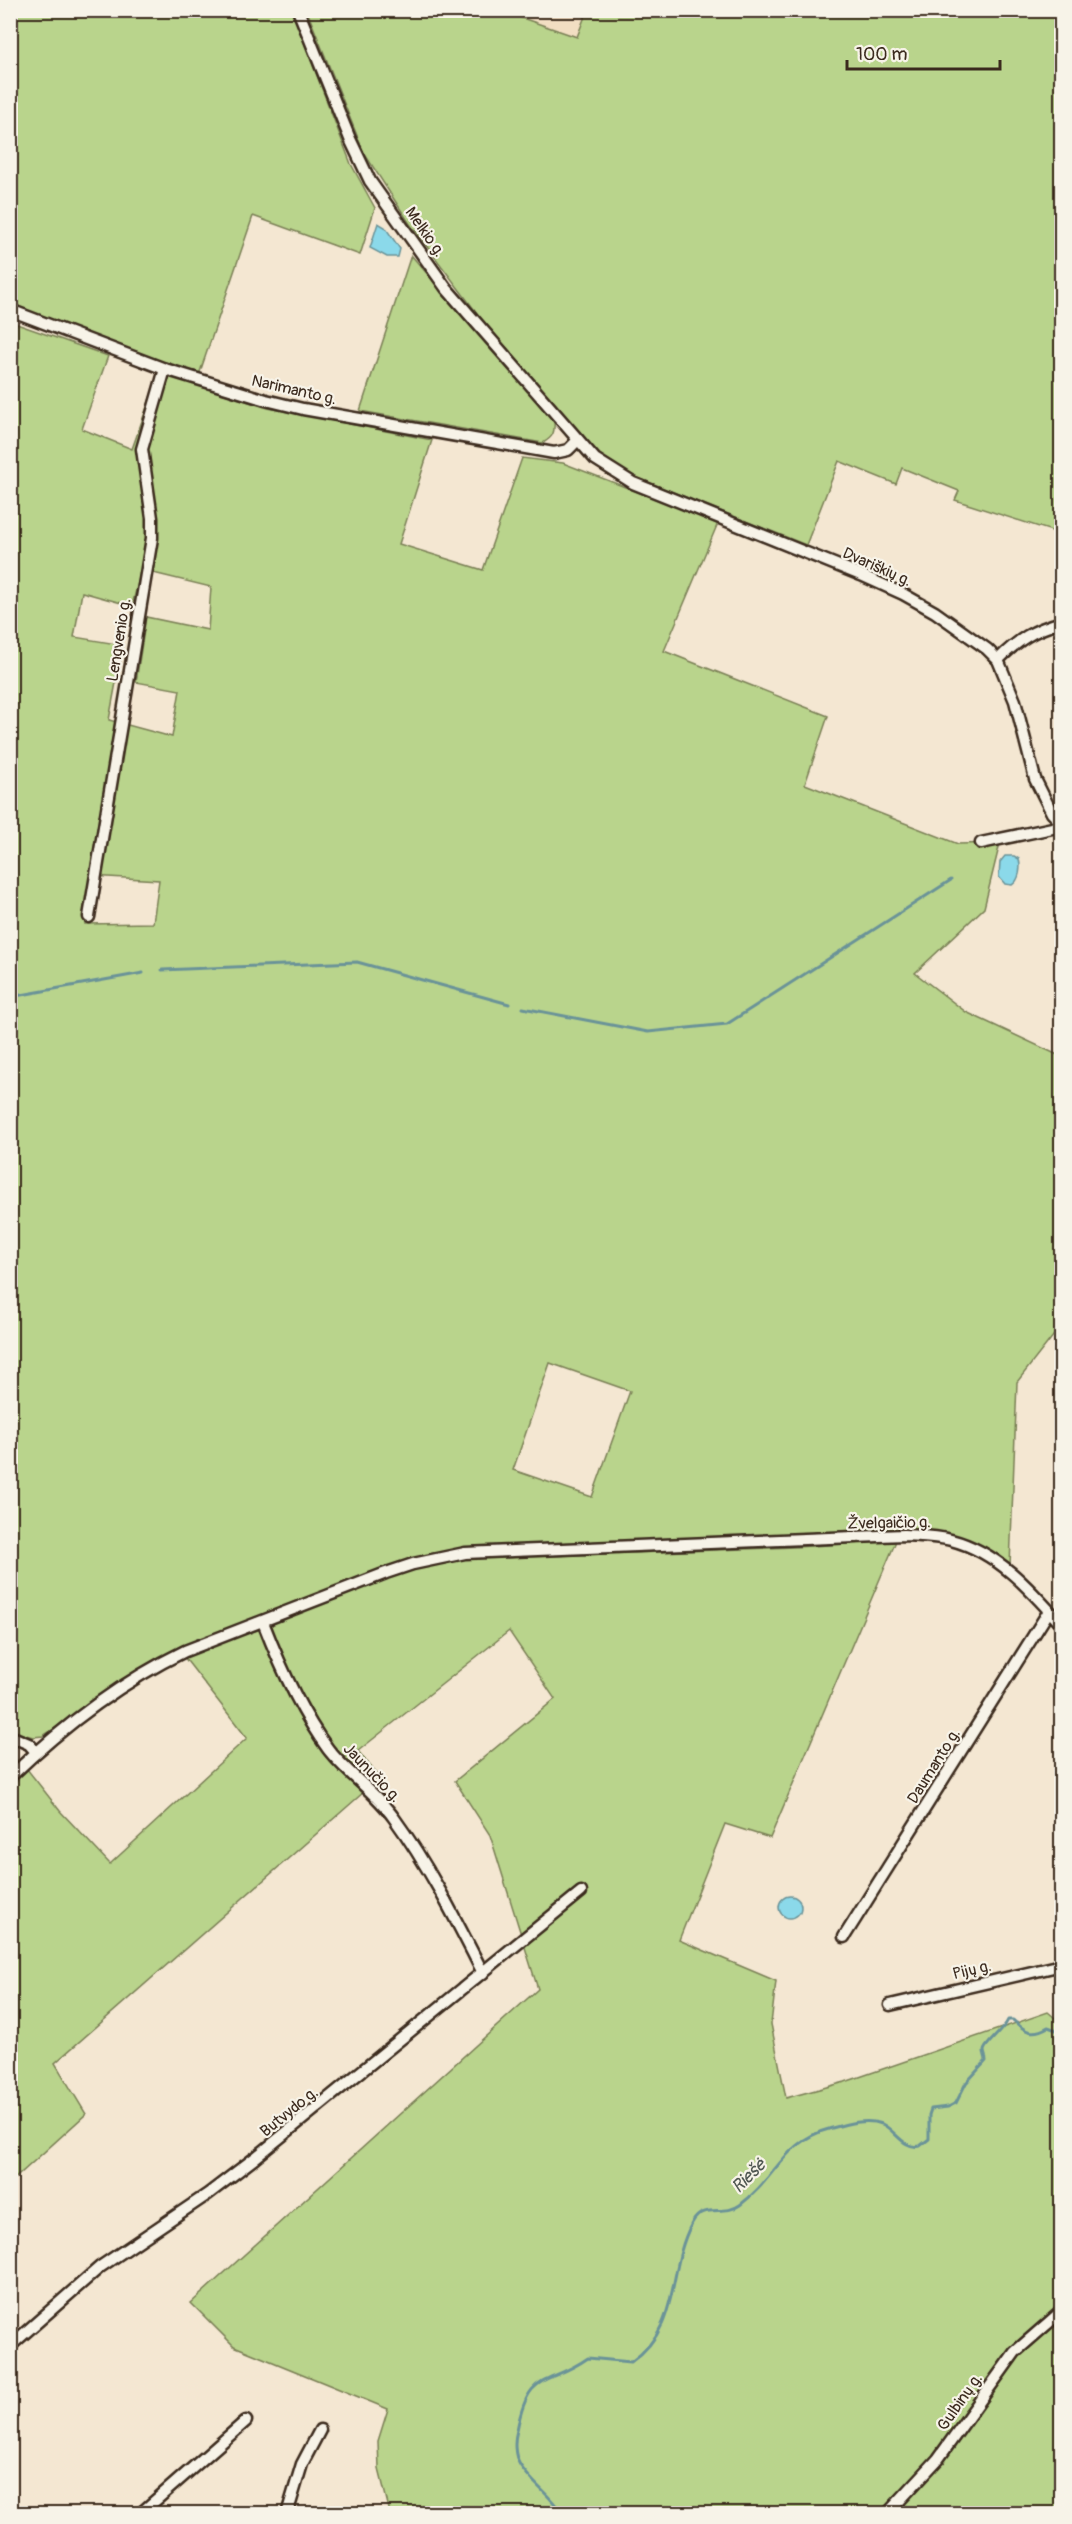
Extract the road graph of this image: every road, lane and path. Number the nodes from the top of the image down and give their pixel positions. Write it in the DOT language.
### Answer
graph roads {
  1 [pos="298,10"];
  2 [pos="10,310"];
  3 [pos="165,369"];
  4 [pos="578,440"];
  5 [pos="1062,622"];
  6 [pos="998,660"];
  7 [pos="1062,825"];
  8 [pos="981,843"];
  9 [pos="90,917"];
  10 [pos="1049,1611"];
  11 [pos="264,1622"];
  12 [pos="1062,1624"];
  13 [pos="10,1736"];
  14 [pos="36,1752"];
  15 [pos="10,1777"];
  16 [pos="581,1892"];
  17 [pos="844,1937"];
  18 [pos="1062,1965"];
  19 [pos="483,1973"];
  20 [pos="890,2005"];
  21 [pos="1062,2311"];
  22 [pos="10,2346"];
  23 [pos="246,2421"];
  24 [pos="320,2430"];
  25 [pos="140,2514"];
  26 [pos="287,2514"];
  27 [pos="887,2514"];
  1 -- 4 [label="street, Melkio g."];
  2 -- 3 [label="street, Narimanto g."];
  3 -- 4 [label="street, Narimanto g."];
  3 -- 9 [label="street, Lengvenio g."];
  4 -- 6 [label="street, Dvariškių g."];
  5 -- 6 [label="street"];
  6 -- 7 [label="street, Dvariškių g."];
  7 -- 8 [label="street"];
  10 -- 11 [label="street, Žvelgaičio g."];
  10 -- 12 [label="street, Žvelgaičio g."];
  10 -- 17 [label="street, Daumanto g."];
  11 -- 14 [label="street, Žvelgaičio g."];
  11 -- 19 [label="street, Jaunučio g."];
  13 -- 14 [label="street"];
  14 -- 15 [label="street, Žvelgaičio g."];
  16 -- 19 [label="street, Butvydo g."];
  18 -- 20 [label="street, Pijų g."];
  19 -- 22 [label="street, Butvydo g."];
  21 -- 27 [label="street, Gulbinų g."];
  23 -- 25 [label="street"];
  24 -- 26 [label="street"];
}
